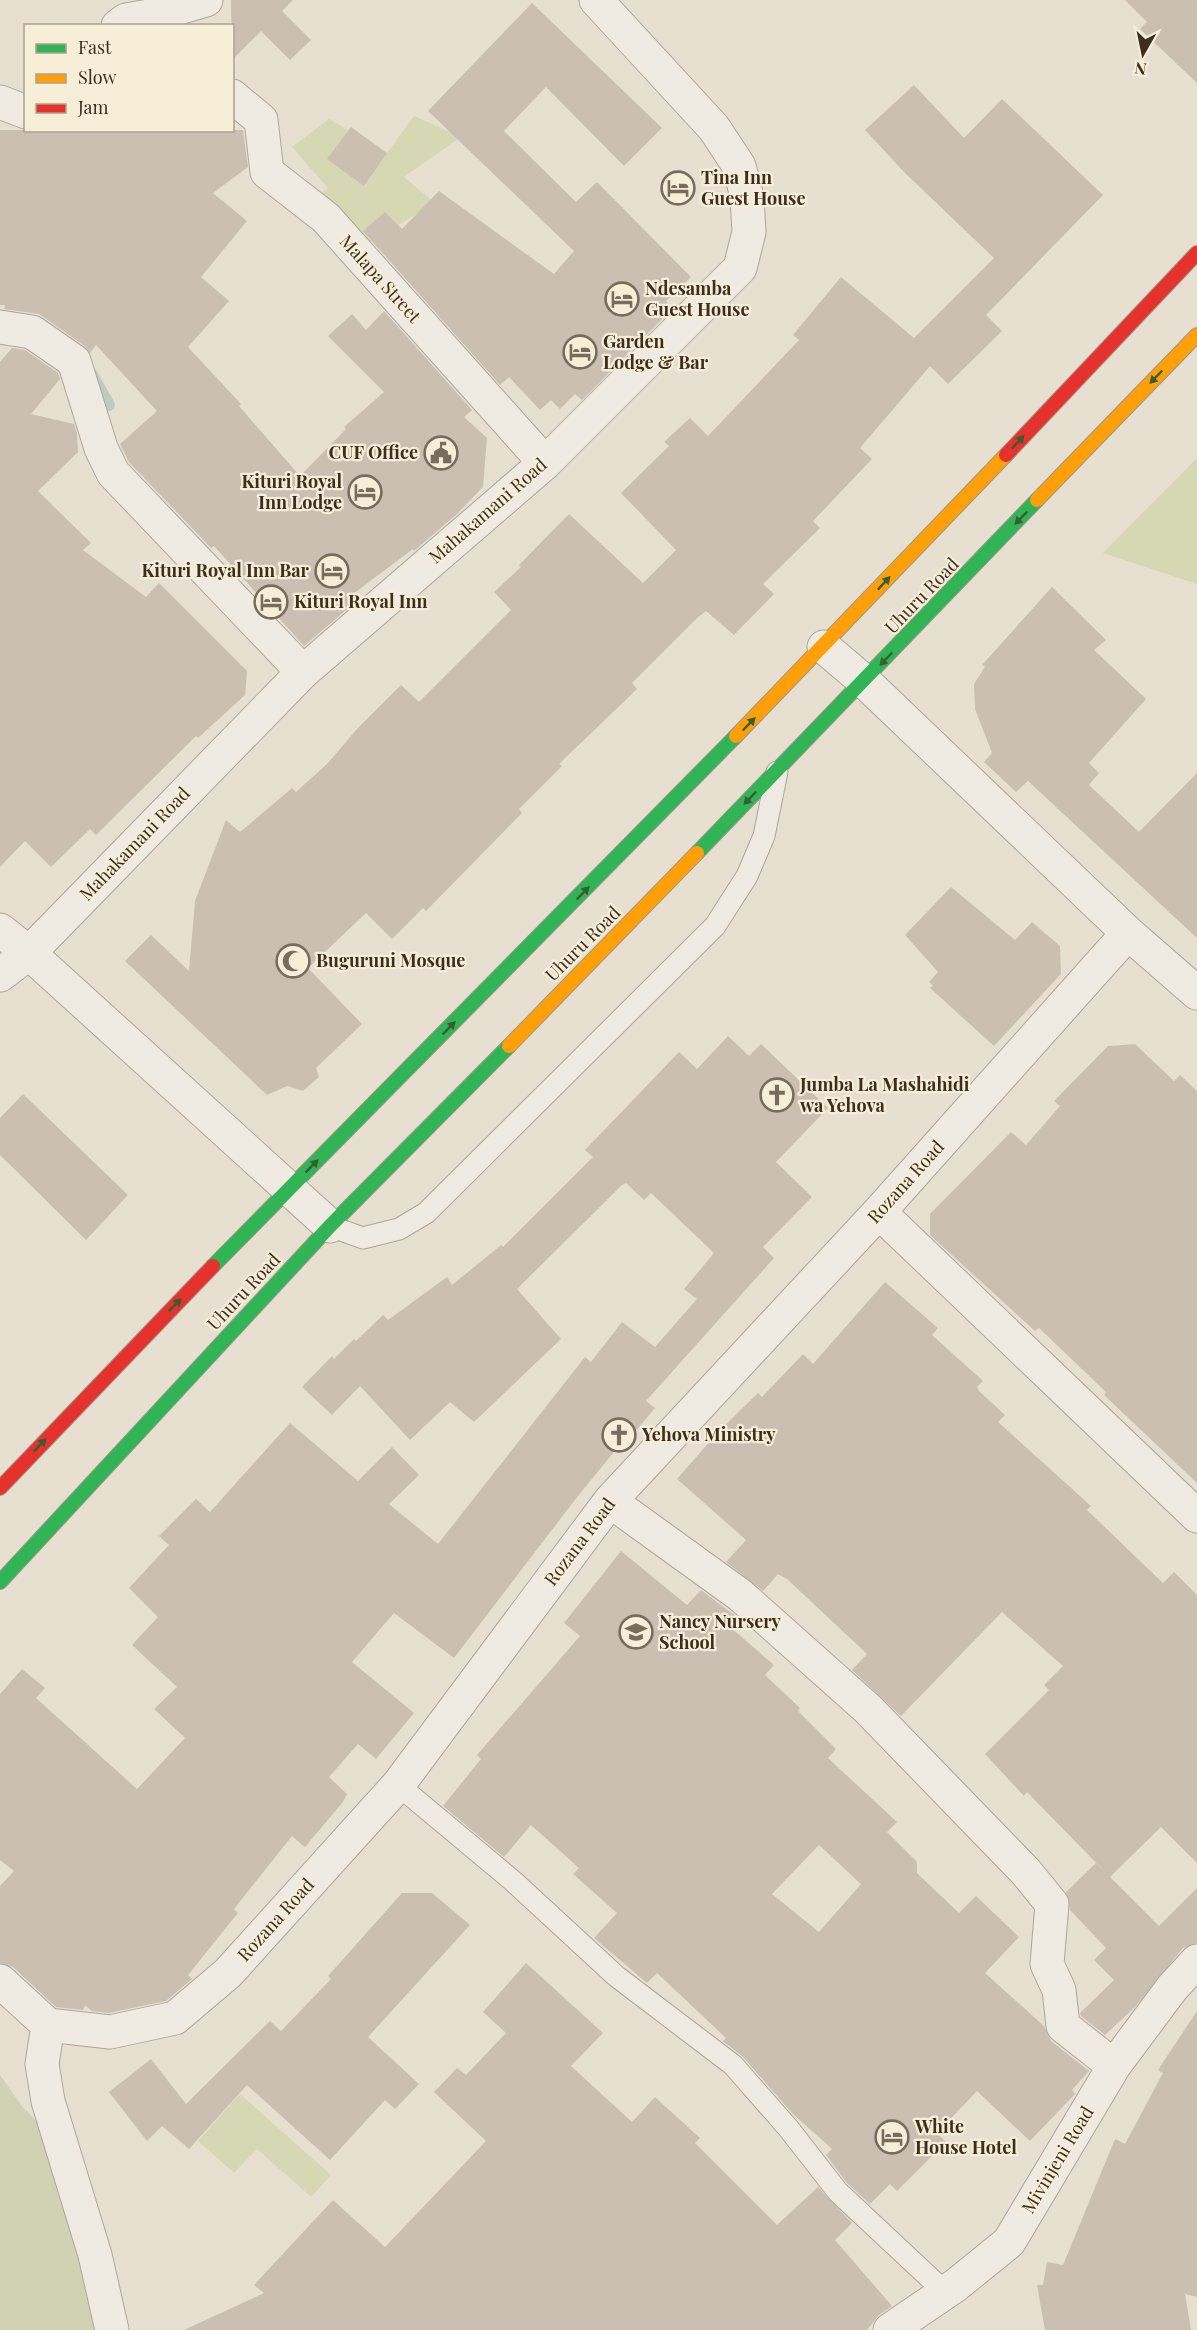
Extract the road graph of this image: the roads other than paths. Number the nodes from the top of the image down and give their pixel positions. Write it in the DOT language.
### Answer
graph roads {
  1 [pos="206,0"];
  2 [pos="596,0"];
  3 [pos="126,24"];
  4 [pos="234,98"];
  5 [pos="0,102"];
  6 [pos="24,110"];
  7 [pos="1197,253"];
  8 [pos="0,327"];
  9 [pos="1197,335"];
  10 [pos="544,463"];
  11 [pos="824,647"];
  12 [pos="303,672"];
  13 [pos="864,681"];
  14 [pos="777,771"];
  15 [pos="0,930"];
  16 [pos="1128,933"];
  17 [pos="29,953"];
  18 [pos="0,975"];
  19 [pos="1197,993"];
  20 [pos="290,1188"];
  21 [pos="879,1212"];
  22 [pos="330,1226"];
  23 [pos="0,1488"];
  24 [pos="610,1501"];
  25 [pos="1197,1516"];
  26 [pos="0,1582"];
  27 [pos="398,1785"];
  28 [pos="1197,1961"];
  29 [pos="0,1982"];
  30 [pos="48,2025"];
  31 [pos="1114,2066"];
  32 [pos="946,2292"];
  33 [pos="112,2330"];
  34 [pos="890,2330"];
  1 -- 3 [label="street"];
  2 -- 10 [label="street, Mahakamani Road"];
  4 -- 10 [label="street, Malapa Street"];
  5 -- 6 [label="street"];
  11 -- 7 [label="main road, Uhuru Road, one-way"];
  8 -- 12 [label="street"];
  9 -- 13 [label="main road, Uhuru Road, one-way"];
  10 -- 12 [label="street, Mahakamani Road"];
  11 -- 13 [label="street"];
  20 -- 11 [label="main road, Uhuru Road, one-way"];
  12 -- 17 [label="street, Mahakamani Road"];
  13 -- 14 [label="main road, Uhuru Road"];
  13 -- 16 [label="street"];
  14 -- 22 [label="main road, Uhuru Road, one-way"];
  14 -- 22 [label="lane"];
  15 -- 17 [label="street"];
  16 -- 19 [label="street"];
  16 -- 21 [label="street, Rozana Road"];
  17 -- 18 [label="street, Mahakamani Road"];
  17 -- 20 [label="street"];
  20 -- 22 [label="street"];
  23 -- 20 [label="main road, Uhuru Road, one-way"];
  21 -- 24 [label="street, Rozana Road"];
  21 -- 25 [label="street"];
  22 -- 26 [label="main road, Uhuru Road"];
  24 -- 27 [label="street, Rozana Road"];
  24 -- 31 [label="street"];
  27 -- 30 [label="street, Rozana Road"];
  27 -- 32 [label="lane"];
  28 -- 31 [label="street, Mivinjeni Road"];
  29 -- 30 [label="street"];
  30 -- 33 [label="street"];
  31 -- 32 [label="street, Mivinjeni Road"];
  32 -- 34 [label="street, Mivinjeni Road"];
}
